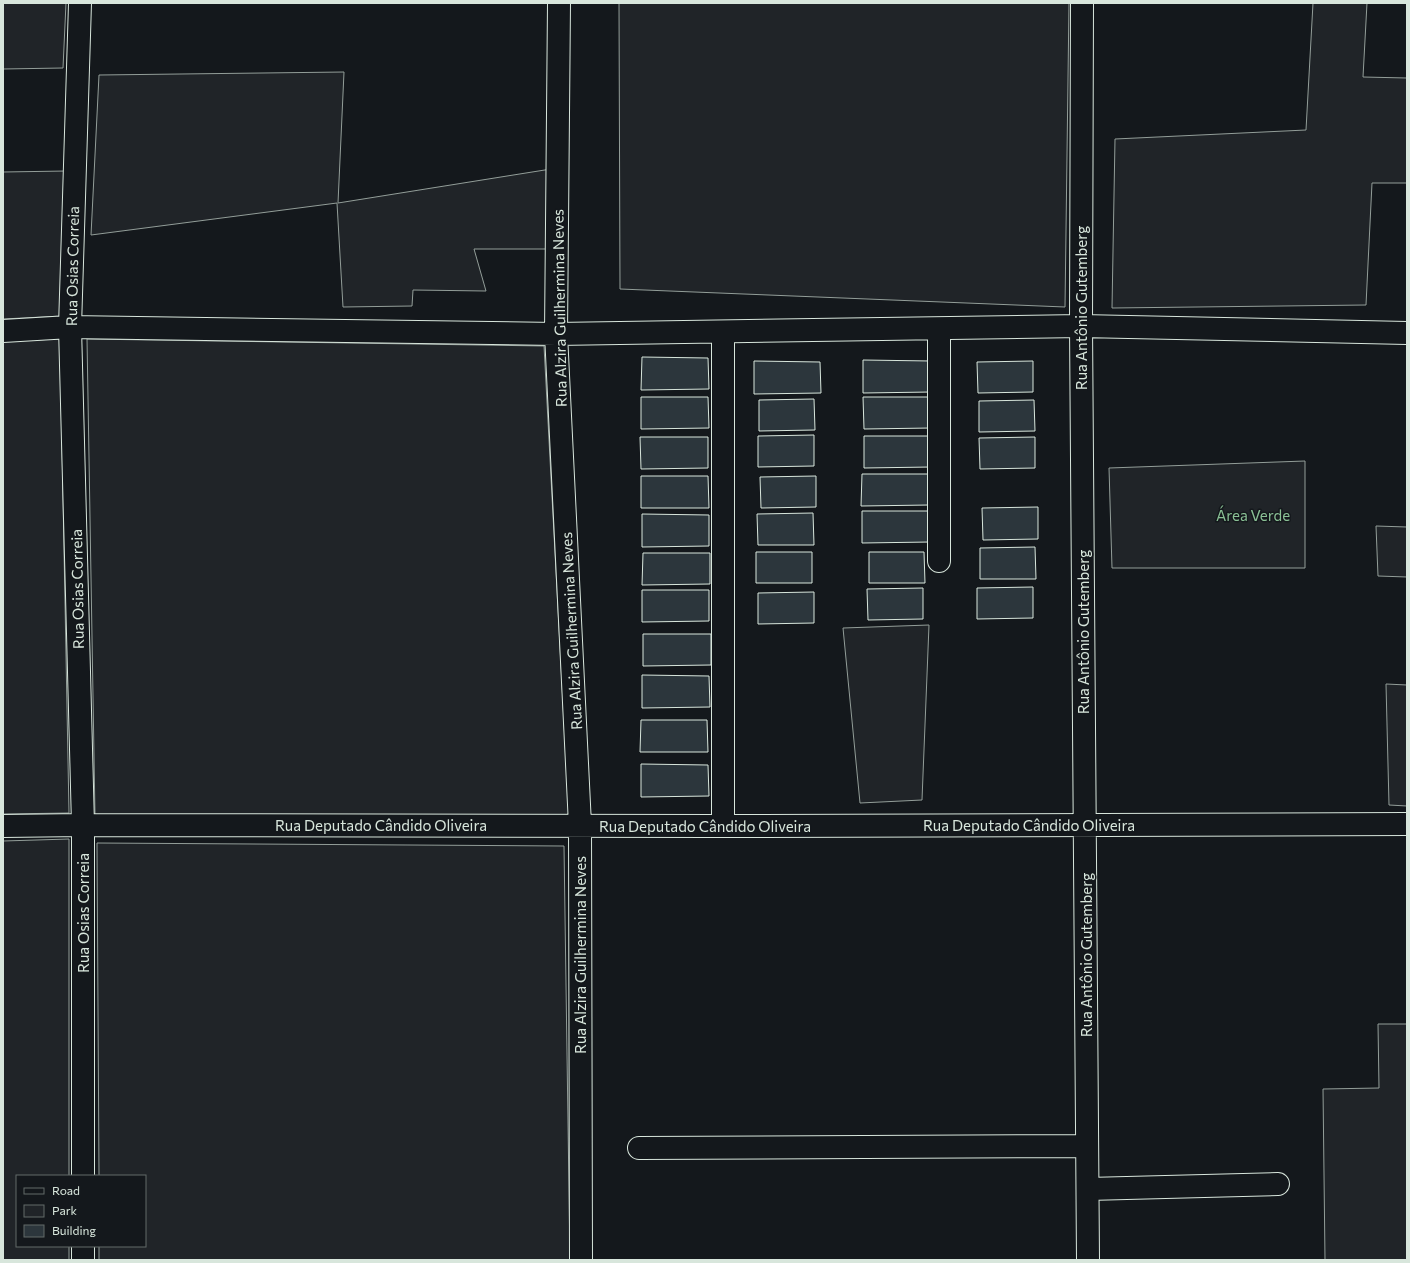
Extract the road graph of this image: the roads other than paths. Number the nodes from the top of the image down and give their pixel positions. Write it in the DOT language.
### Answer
graph roads {
  1 [pos="80,3"];
  2 [pos="559,3"];
  3 [pos="1082,3"];
  4 [pos="1081,326"];
  5 [pos="70,327"];
  6 [pos="939,329"];
  7 [pos="3,331"];
  8 [pos="723,332"];
  9 [pos="1407,333"];
  10 [pos="556,334"];
  11 [pos="939,561"];
  12 [pos="1407,824"];
  13 [pos="83,825"];
  14 [pos="580,825"];
  15 [pos="1085,825"];
  16 [pos="3,826"];
  17 [pos="723,826"];
  18 [pos="1087,1146"];
  19 [pos="640,1148"];
  20 [pos="83,1175"];
  21 [pos="1278,1184"];
  22 [pos="1088,1189"];
  23 [pos="83,1247"];
  24 [pos="83,1260"];
  25 [pos="580,1260"];
  26 [pos="1088,1260"];
  1 -- 5 [label="street, Rua Osias Correia"];
  2 -- 10 [label="street, Rua Alzira Guilhermina Neves"];
  3 -- 4 [label="street, Rua Antônio Gutemberg"];
  4 -- 6 [label="street"];
  4 -- 9 [label="street"];
  4 -- 15 [label="street, Rua Antônio Gutemberg"];
  5 -- 7 [label="street"];
  5 -- 10 [label="street"];
  5 -- 13 [label="street, Rua Osias Correia"];
  6 -- 8 [label="street"];
  6 -- 11 [label="street"];
  8 -- 10 [label="street"];
  8 -- 17 [label="street"];
  10 -- 14 [label="street, Rua Alzira Guilhermina Neves"];
  12 -- 15 [label="street, Rua Deputado Cândido Oliveira"];
  13 -- 14 [label="street, Rua Deputado Cândido Oliveira"];
  13 -- 16 [label="street, Rua Deputado Cândido Oliveira"];
  13 -- 20 [label="street, Rua Osias Correia"];
  14 -- 17 [label="street, Rua Deputado Cândido Oliveira"];
  14 -- 25 [label="street, Rua Alzira Guilhermina Neves"];
  15 -- 17 [label="street, Rua Deputado Cândido Oliveira"];
  15 -- 18 [label="street, Rua Antônio Gutemberg"];
  18 -- 19 [label="street"];
  18 -- 22 [label="street, Rua Antônio Gutemberg"];
  21 -- 22 [label="street"];
  22 -- 26 [label="street, Rua Antônio Gutemberg"];
  23 -- 24 [label="street"];
}
